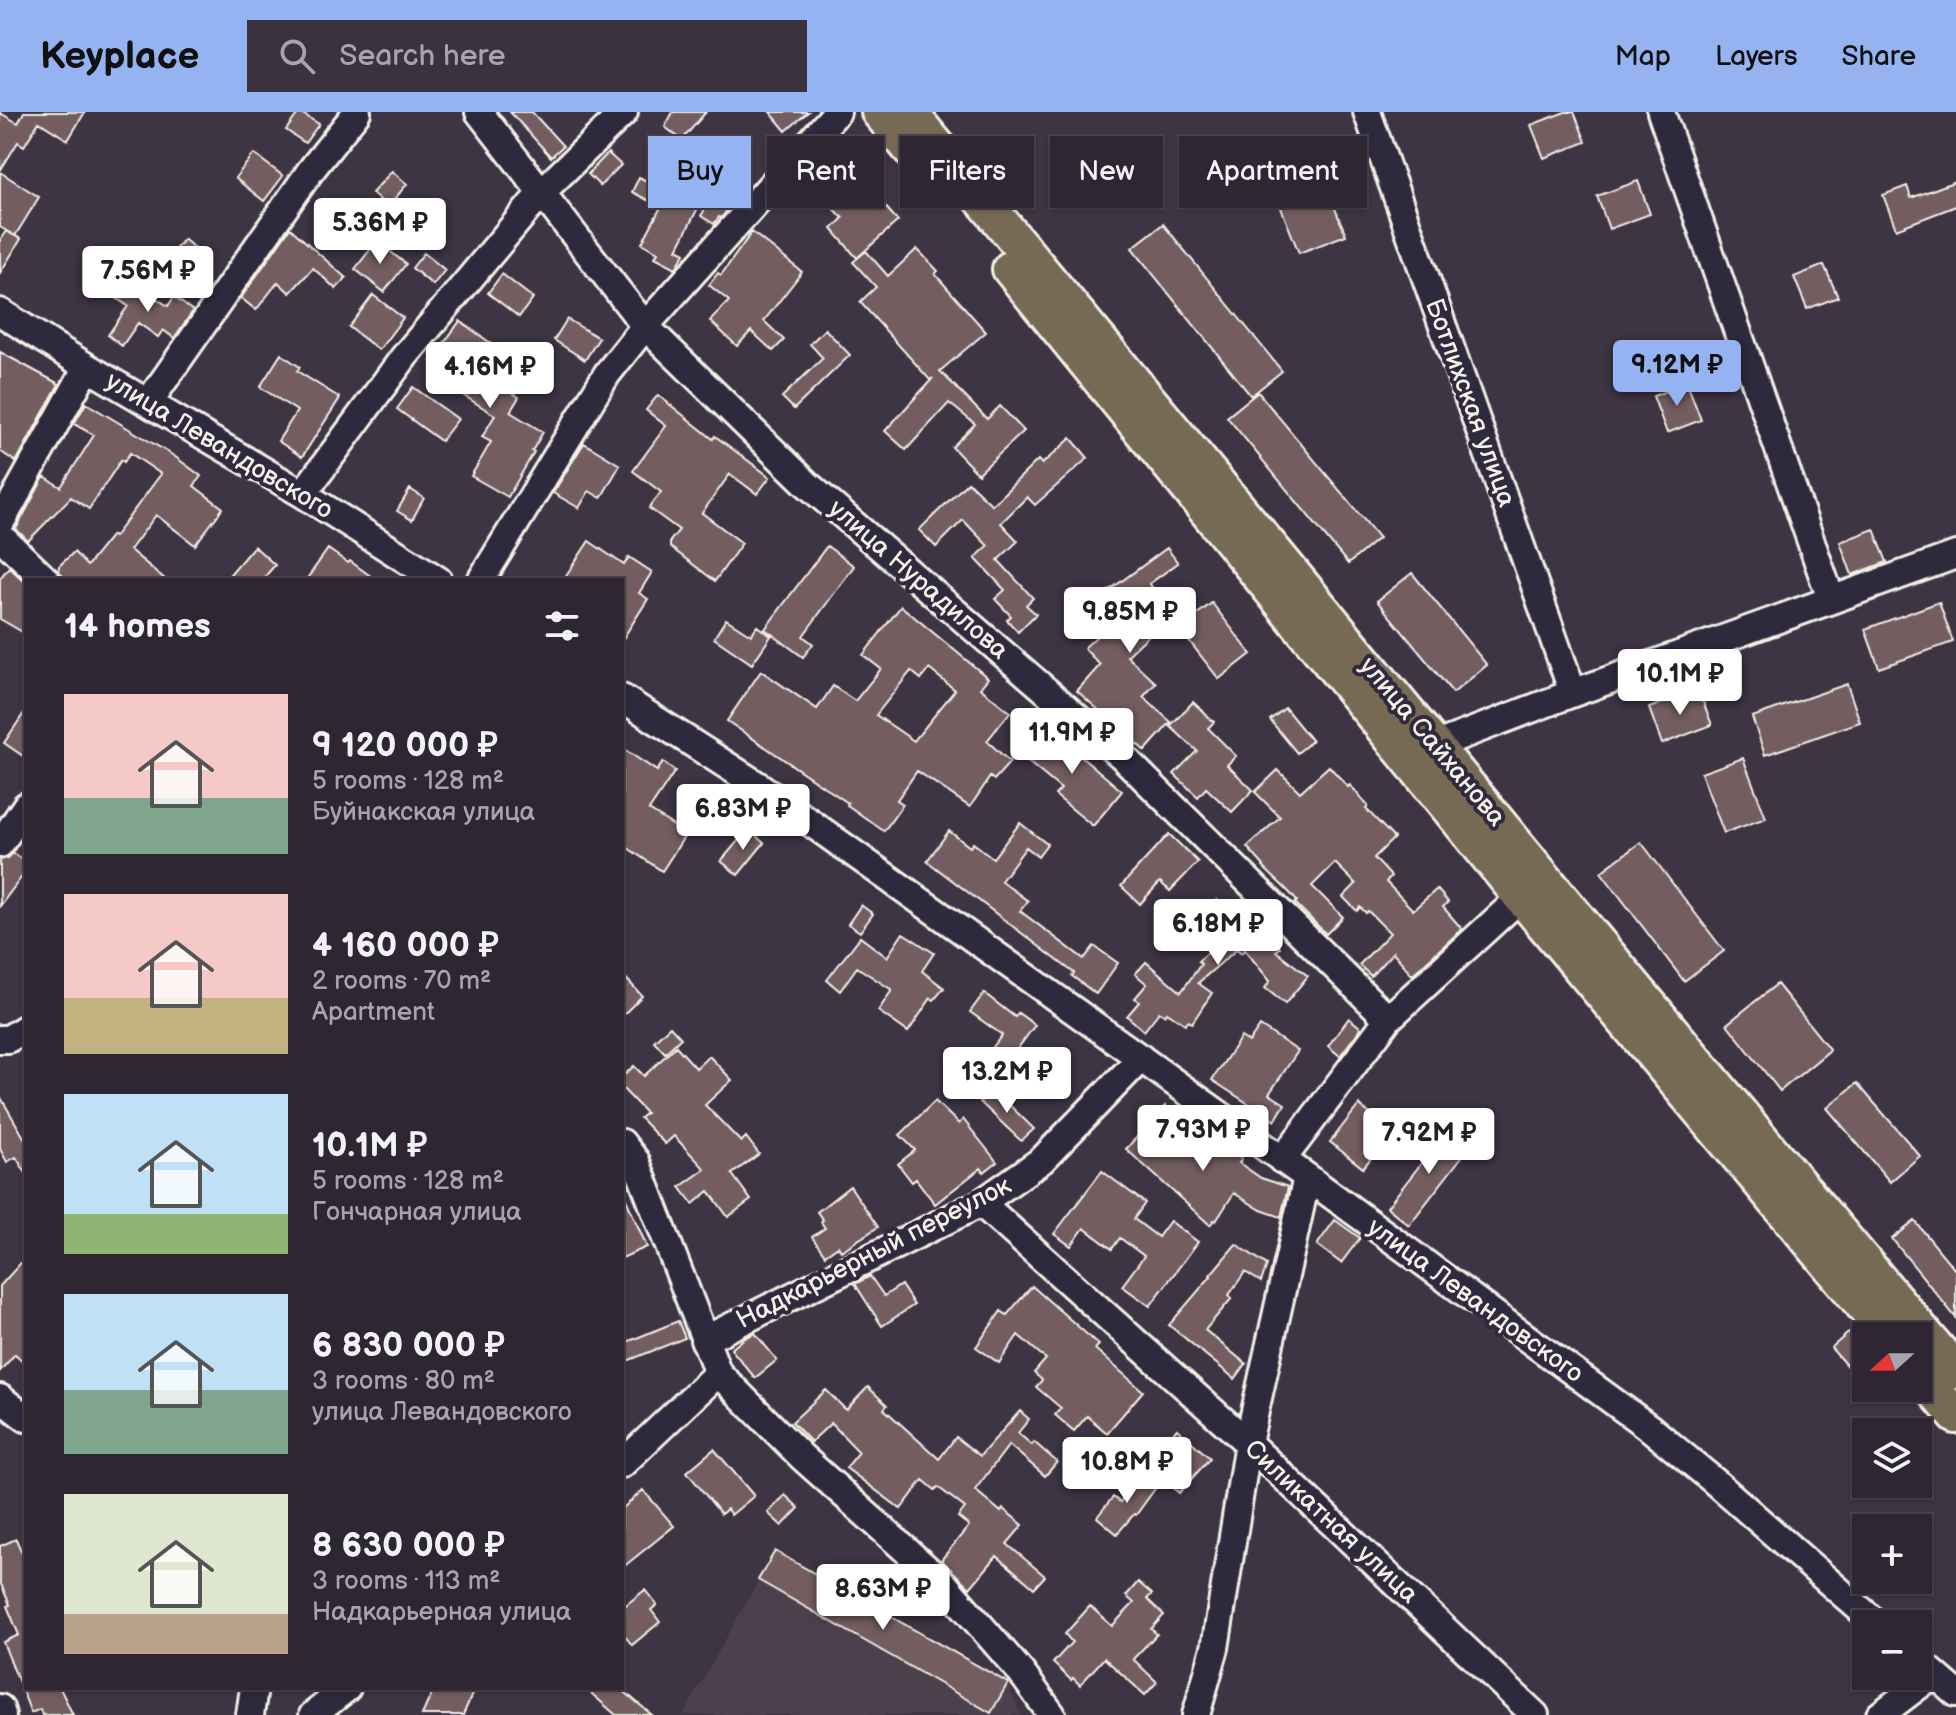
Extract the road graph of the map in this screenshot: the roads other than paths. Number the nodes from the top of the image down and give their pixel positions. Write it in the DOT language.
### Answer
graph roads {
  1 [pos="357,112"];
  2 [pos="479,112"];
  3 [pos="624,112"];
  4 [pos="837,112"];
  5 [pos="879,112"];
  6 [pos="909,112"];
  7 [pos="1367,112"];
  8 [pos="1661,112"];
  9 [pos="542,192"];
  10 [pos="0,312"];
  11 [pos="645,326"];
  12 [pos="87,367"];
  13 [pos="148,403"];
  14 [pos="303,494"];
  15 [pos="0,524"];
  16 [pos="0,536"];
  17 [pos="1956,555"];
  18 [pos="44,578"];
  19 [pos="435,578"];
  20 [pos="482,578"];
  21 [pos="1831,599"];
  22 [pos="1573,693"];
  23 [pos="624,699"];
  24 [pos="1423,755"];
  25 [pos="24,809"];
  26 [pos="0,844"];
  27 [pos="1521,897"];
  28 [pos="1388,1019"];
  29 [pos="24,1029"];
  30 [pos="0,1039"];
  31 [pos="1141,1058"];
  32 [pos="624,1146"];
  33 [pos="1282,1160"];
  34 [pos="1307,1177"];
  35 [pos="981,1203"];
  36 [pos="1877,1322"];
  37 [pos="704,1340"];
  38 [pos="1956,1371"];
  39 [pos="718,1373"];
  40 [pos="1932,1388"];
  41 [pos="0,1398"];
  42 [pos="24,1416"];
  43 [pos="1956,1416"];
  44 [pos="1248,1443"];
  45 [pos="624,1462"];
  46 [pos="1861,1610"];
  47 [pos="1932,1672"];
  48 [pos="254,1690"];
  49 [pos="344,1690"];
  50 [pos="1904,1690"];
  51 [pos="1956,1693"];
  52 [pos="0,1708"];
  53 [pos="2,1715"];
  54 [pos="250,1715"];
  55 [pos="313,1715"];
  56 [pos="1052,1715"];
  57 [pos="1196,1715"];
  58 [pos="1535,1715"];
  59 [pos="1880,1715"];
  1 -- 13 [label="street"];
  2 -- 9 [label="street, улица Нурадилова"];
  3 -- 9 [label="street"];
  4 -- 11 [label="street"];
  5 -- 24 [label="main road, улица Сайханова"];
  6 -- 24 [label="main road, улица Сайханова"];
  7 -- 22 [label="street, Ботлихская улица"];
  8 -- 21 [label="street"];
  9 -- 11 [label="street, улица Нурадилова"];
  9 -- 14 [label="street"];
  10 -- 12 [label="street, улица Левандовского"];
  11 -- 20 [label="street"];
  11 -- 28 [label="street, улица Нурадилова"];
  12 -- 13 [label="street, улица Левандовского"];
  12 -- 15 [label="street"];
  13 -- 14 [label="street, улица Левандовского"];
  14 -- 19 [label="street, улица Левандовского"];
  16 -- 18 [label="street"];
  17 -- 21 [label="street"];
  21 -- 22 [label="street"];
  22 -- 24 [label="street"];
  23 -- 31 [label="street, улица Левандовского"];
  24 -- 27 [label="main road, улица Сайханова"];
  24 -- 38 [label="main road, улица Сайханова"];
  25 -- 26 [label="street"];
  27 -- 28 [label="street"];
  27 -- 36 [label="main road, улица Сайханова"];
  28 -- 33 [label="street"];
  29 -- 30 [label="street"];
  31 -- 33 [label="street, улица Левандовского"];
  31 -- 35 [label="street, Надкарьерный переулок"];
  32 -- 37 [label="street"];
  33 -- 34 [label="street, улица Левандовского"];
  34 -- 44 [label="street"];
  34 -- 46 [label="street, улица Левандовского"];
  35 -- 37 [label="street, Надкарьерный переулок"];
  35 -- 44 [label="street, Силикатная улица"];
  37 -- 39 [label="street"];
  39 -- 45 [label="street"];
  39 -- 56 [label="street"];
  40 -- 43 [label="main road"];
  41 -- 42 [label="street"];
  44 -- 57 [label="street"];
  44 -- 58 [label="street, Силикатная улица"];
  47 -- 51 [label="street"];
  48 -- 54 [label="street"];
  49 -- 55 [label="street"];
  50 -- 59 [label="street"];
  52 -- 53 [label="street"];
}
